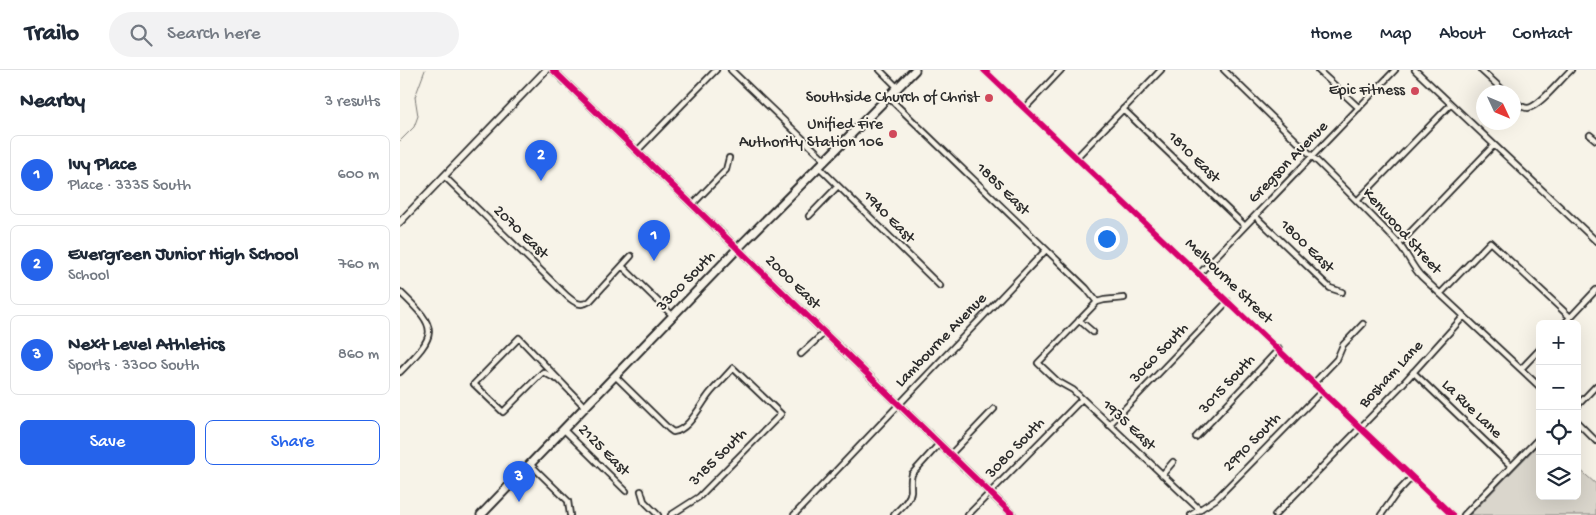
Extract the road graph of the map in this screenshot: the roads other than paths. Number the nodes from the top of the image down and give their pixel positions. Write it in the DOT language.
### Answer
graph roads {
  1 [pos="546,70"];
  2 [pos="553,70"];
  3 [pos="716,70"];
  4 [pos="731,70"];
  5 [pos="880,70"];
  6 [pos="915,70"];
  7 [pos="984,70"];
  8 [pos="1061,70"];
  9 [pos="1161,70"];
  10 [pos="1224,70"];
  11 [pos="1318,70"];
  12 [pos="1395,70"];
  13 [pos="1415,70"];
  14 [pos="1482,70"];
  15 [pos="1571,70"];
  16 [pos="1498,85"];
  17 [pos="897,87"];
  18 [pos="888,97"];
  19 [pos="1451,104"];
  20 [pos="1521,106"];
  21 [pos="1025,108"];
  22 [pos="1359,108"];
  23 [pos="1123,109"];
  24 [pos="1590,135"];
  25 [pos="1596,140"];
  26 [pos="1494,145"];
  27 [pos="637,151"];
  28 [pos="1313,156"];
  29 [pos="1077,157"];
  30 [pos="729,158"];
  31 [pos="825,160"];
  32 [pos="819,167"];
  33 [pos="444,176"];
  34 [pos="838,186"];
  35 [pos="1357,201"];
  36 [pos="692,205"];
  37 [pos="809,216"];
  38 [pos="1255,216"];
  39 [pos="400,222"];
  40 [pos="1245,226"];
  41 [pos="1596,241"];
  42 [pos="1399,244"];
  43 [pos="737,249"];
  44 [pos="1046,250"];
  45 [pos="631,256"];
  46 [pos="622,266"];
  47 [pos="1200,273"];
  48 [pos="940,286"];
  49 [pos="1596,290"];
  50 [pos="400,292"];
  51 [pos="1342,292"];
  52 [pos="1440,294"];
  53 [pos="1124,298"];
  54 [pos="1228,301"];
  55 [pos="1097,302"];
  56 [pos="673,316"];
  57 [pos="1464,316"];
  58 [pos="1570,317"];
  59 [pos="1079,320"];
  60 [pos="1567,320"];
  61 [pos="1363,324"];
  62 [pos="1093,332"];
  63 [pos="824,333"];
  64 [pos="1279,349"];
  65 [pos="1536,353"];
  66 [pos="801,354"];
  67 [pos="1521,369"];
  68 [pos="400,372"];
  69 [pos="1412,372"];
  70 [pos="615,376"];
  71 [pos="556,378"];
  72 [pos="1314,383"];
  73 [pos="1536,383"];
  74 [pos="1596,386"];
  75 [pos="1322,391"];
  76 [pos="1082,399"];
  77 [pos="1581,402"];
  78 [pos="898,404"];
  79 [pos="585,407"];
  80 [pos="994,409"];
  81 [pos="1109,425"];
  82 [pos="1581,426"];
  83 [pos="1360,428"];
  84 [pos="563,430"];
  85 [pos="1196,437"];
  86 [pos="1536,441"];
  87 [pos="1596,441"];
  88 [pos="939,444"];
  89 [pos="950,455"];
  90 [pos="1173,462"];
  91 [pos="530,464"];
  92 [pos="1511,466"];
  93 [pos="1162,474"];
  94 [pos="1412,477"];
  95 [pos="626,491"];
  96 [pos="641,491"];
  97 [pos="991,494"];
  98 [pos="1200,510"];
  99 [pos="481,515"];
  100 [pos="570,515"];
  101 [pos="658,515"];
  102 [pos="671,515"];
  103 [pos="794,515"];
  104 [pos="894,515"];
  105 [pos="968,515"];
  106 [pos="1013,515"];
  107 [pos="1191,515"];
  108 [pos="1275,515"];
  109 [pos="1381,515"];
  110 [pos="1452,515"];
  111 [pos="1464,515"];
  1 -- 33 [label="street"];
  2 -- 27 [label="street, 2000 East"];
  3 -- 27 [label="street"];
  4 -- 31 [label="street"];
  5 -- 17 [label="street"];
  6 -- 17 [label="main road, 3300 South"];
  7 -- 21 [label="street, Melbourne Street"];
  8 -- 21 [label="street"];
  9 -- 23 [label="street"];
  10 -- 28 [label="street, Kenwood Street"];
  11 -- 22 [label="street"];
  12 -- 22 [label="street, Gregson Avenue"];
  13 -- 19 [label="street"];
  14 -- 16 [label="street"];
  15 -- 20 [label="street"];
  17 -- 18 [label="main road, 3300 South"];
  18 -- 31 [label="main road, 3300 South"];
  18 -- 44 [label="street, 1885 East"];
  19 -- 26 [label="street"];
  19 -- 35 [label="street"];
  21 -- 29 [label="street, Melbourne Street"];
  22 -- 28 [label="street, Gregson Avenue"];
  23 -- 29 [label="street"];
  23 -- 40 [label="street, 1810 East"];
  24 -- 25 [label="street"];
  26 -- 41 [label="street"];
  26 -- 42 [label="street"];
  27 -- 36 [label="street, 2000 East"];
  28 -- 35 [label="street, Kenwood Street"];
  28 -- 38 [label="street, Gregson Avenue"];
  29 -- 47 [label="street, Melbourne Street"];
  30 -- 36 [label="street"];
  31 -- 32 [label="main road, 3300 South"];
  32 -- 34 [label="street, 1940 East"];
  32 -- 43 [label="main road, 3300 South"];
  33 -- 39 [label="street"];
  33 -- 46 [label="street, 2070 East"];
  34 -- 37 [label="street"];
  34 -- 48 [label="street, 1940 East"];
  35 -- 42 [label="street, Kenwood Street"];
  36 -- 43 [label="street, 2000 East"];
  38 -- 40 [label="street, Gregson Avenue"];
  38 -- 51 [label="street, 1800 East"];
  40 -- 47 [label="street, Gregson Avenue"];
  42 -- 52 [label="street, Kenwood Street"];
  43 -- 56 [label="main road, 3300 South"];
  43 -- 63 [label="street, 2000 East"];
  44 -- 55 [label="street, 1885 East"];
  44 -- 78 [label="street, Lambourne Avenue"];
  45 -- 46 [label="street"];
  46 -- 56 [label="street"];
  47 -- 54 [label="street, Melbourne Street"];
  49 -- 58 [label="street"];
  50 -- 68 [label="street"];
  52 -- 57 [label="street, Kenwood Street"];
  52 -- 58 [label="street"];
  53 -- 55 [label="street"];
  54 -- 64 [label="street, Melbourne Street"];
  54 -- 81 [label="street, 3060 South"];
  55 -- 59 [label="street"];
  56 -- 70 [label="main road, 3300 South"];
  57 -- 67 [label="street, Kenwood Street"];
  57 -- 69 [label="street, Bosham Lane"];
  58 -- 60 [label="street"];
  59 -- 62 [label="street"];
  59 -- 76 [label="street, 1935 East"];
  61 -- 72 [label="street"];
  63 -- 66 [label="street"];
  63 -- 78 [label="street, 2000 East"];
  64 -- 72 [label="street, Melbourne Street"];
  64 -- 85 [label="street, 3015 South"];
  65 -- 67 [label="street"];
  67 -- 73 [label="street, Kenwood Street"];
  69 -- 83 [label="street, Bosham Lane"];
  69 -- 92 [label="street, La Rue Lane"];
  70 -- 79 [label="main road, 3300 South"];
  70 -- 102 [label="street, 3185 South"];
  71 -- 71 [label="street"];
  71 -- 79 [label="street"];
  72 -- 75 [label="street, Melbourne Street"];
  74 -- 77 [label="street"];
  75 -- 83 [label="street, Melbourne Street"];
  75 -- 98 [label="street, 2990 South"];
  76 -- 81 [label="street, 1935 East"];
  76 -- 97 [label="street, 3080 South"];
  78 -- 88 [label="street, 2000 East"];
  78 -- 103 [label="street, Lambourne Avenue"];
  79 -- 84 [label="main road, 3300 South"];
  80 -- 89 [label="street"];
  81 -- 93 [label="street, 1935 East"];
  82 -- 87 [label="street"];
  83 -- 94 [label="street, Melbourne Street"];
  83 -- 108 [label="street, Bosham Lane"];
  84 -- 91 [label="main road, 3300 South"];
  84 -- 95 [label="street, 2125 East"];
  86 -- 92 [label="street"];
  88 -- 89 [label="street, 2000 East"];
  88 -- 104 [label="street"];
  89 -- 97 [label="street, 2000 East"];
  90 -- 93 [label="street"];
  91 -- 99 [label="main road, 3300 South"];
  91 -- 100 [label="street"];
  92 -- 111 [label="street"];
  93 -- 98 [label="street, 1935 East"];
  94 -- 109 [label="street"];
  94 -- 110 [label="street, Melbourne Street"];
  96 -- 101 [label="street"];
  97 -- 105 [label="street, 3080 South"];
  97 -- 106 [label="street, 2000 East"];
  98 -- 107 [label="street, 2990 South"];
}
